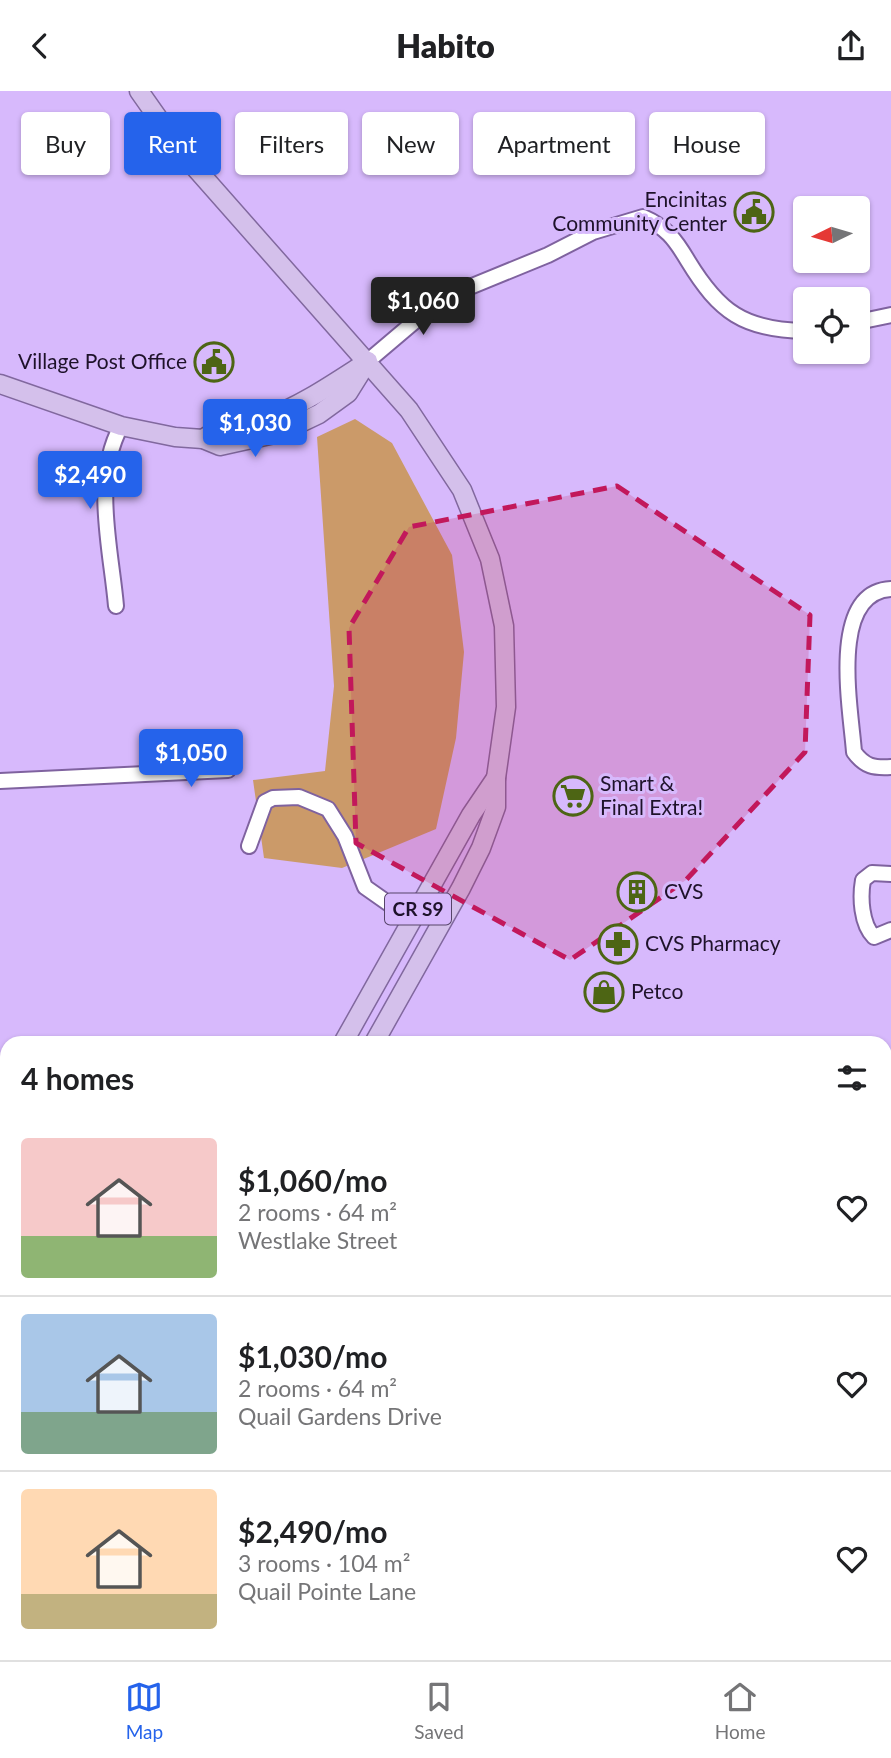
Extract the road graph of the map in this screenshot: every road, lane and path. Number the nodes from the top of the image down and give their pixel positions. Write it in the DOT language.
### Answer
graph roads {
  1 [pos="139,91"];
  2 [pos="891,315"];
  3 [pos="870,319"];
  4 [pos="793,331"];
  5 [pos="368,361"];
  6 [pos="0,384"];
  7 [pos="121,426"];
  8 [pos="891,589"];
  9 [pos="116,607"];
  10 [pos="891,767"];
  11 [pos="228,770"];
  12 [pos="496,778"];
  13 [pos="0,781"];
  14 [pos="249,846"];
  15 [pos="891,874"];
  16 [pos="412,921"];
  17 [pos="891,930"];
  18 [pos="347,1036"];
  19 [pos="378,1036"];
  1 -- 5 [label="main road, CR S9"];
  2 -- 3 [label="street"];
  4 -- 5 [label="street"];
  5 -- 7 [label="main road"];
  5 -- 12 [label="main road, CR S9"];
  6 -- 7 [label="main road"];
  7 -- 9 [label="street"];
  8 -- 10 [label="street"];
  11 -- 13 [label="street"];
  12 -- 16 [label="main road, CR S9"];
  12 -- 19 [label="main road, CR S9"];
  14 -- 16 [label="street"];
  15 -- 17 [label="street"];
  16 -- 18 [label="main road, CR S9"];
}
